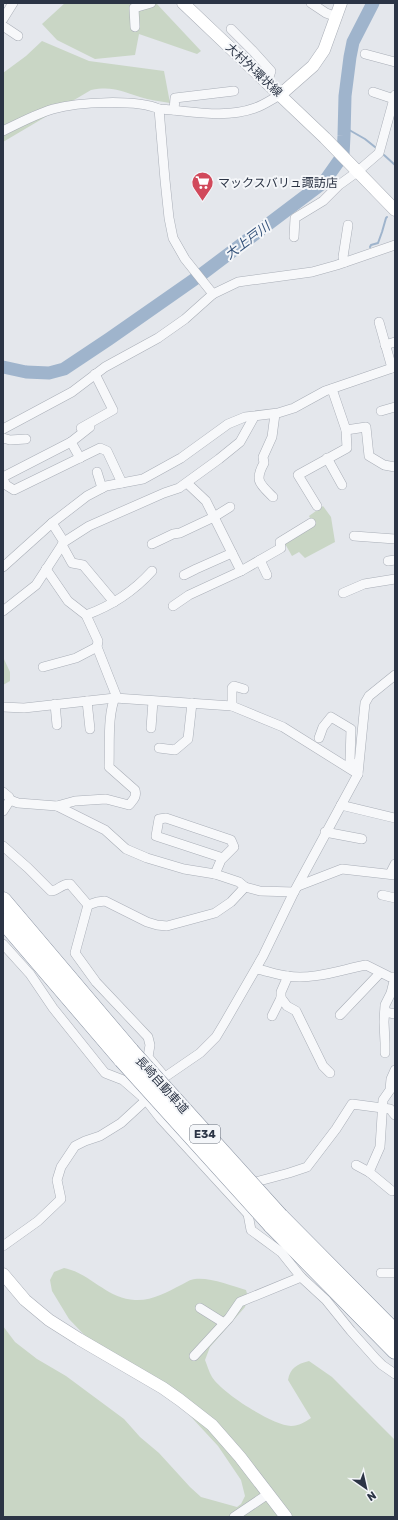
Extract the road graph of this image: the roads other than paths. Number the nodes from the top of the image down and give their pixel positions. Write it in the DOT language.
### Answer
graph roads {
  1 [pos="13,3"];
  2 [pos="151,3"];
  3 [pos="183,3"];
  4 [pos="311,3"];
  5 [pos="341,3"];
  6 [pos="337,17"];
  7 [pos="3,19"];
  8 [pos="3,26"];
  9 [pos="135,28"];
  10 [pos="231,29"];
  11 [pos="18,36"];
  12 [pos="365,54"];
  13 [pos="395,62"];
  14 [pos="267,83"];
  15 [pos="234,91"];
  16 [pos="373,92"];
  17 [pos="280,95"];
  18 [pos="394,97"];
  19 [pos="159,109"];
  20 [pos="174,110"];
  21 [pos="3,131"];
  22 [pos="356,170"];
  23 [pos="395,210"];
  24 [pos="348,225"];
  25 [pos="294,237"];
  26 [pos="395,245"];
  27 [pos="345,262"];
  28 [pos="213,294"];
  29 [pos="379,322"];
  30 [pos="395,342"];
  31 [pos="385,345"];
  32 [pos="393,368"];
  33 [pos="95,374"];
  34 [pos="332,389"];
  35 [pos="395,407"];
  36 [pos="381,411"];
  37 [pos="275,414"];
  38 [pos="254,417"];
  39 [pos="3,429"];
  40 [pos="346,430"];
  41 [pos="3,438"];
  42 [pos="26,439"];
  43 [pos="71,442"];
  44 [pos="80,458"];
  45 [pos="327,458"];
  46 [pos="395,468"];
  47 [pos="97,472"];
  48 [pos="3,478"];
  49 [pos="122,483"];
  50 [pos="187,483"];
  51 [pos="342,485"];
  52 [pos="102,488"];
  53 [pos="273,497"];
  54 [pos="317,506"];
  55 [pos="230,507"];
  56 [pos="214,517"];
  57 [pos="52,523"];
  58 [pos="311,523"];
  59 [pos="354,536"];
  60 [pos="395,539"];
  61 [pos="63,543"];
  62 [pos="152,544"];
  63 [pos="232,553"];
  64 [pos="260,560"];
  65 [pos="3,567"];
  66 [pos="46,569"];
  67 [pos="152,571"];
  68 [pos="241,571"];
  69 [pos="267,575"];
  70 [pos="184,576"];
  71 [pos="395,579"];
  72 [pos="343,593"];
  73 [pos="114,602"];
  74 [pos="173,606"];
  75 [pos="3,611"];
  76 [pos="86,615"];
  77 [pos="97,647"];
  78 [pos="42,667"];
  79 [pos="395,675"];
  80 [pos="244,689"];
  81 [pos="115,698"];
  82 [pos="87,701"];
  83 [pos="153,701"];
  84 [pos="192,703"];
  85 [pos="55,704"];
  86 [pos="232,706"];
  87 [pos="3,707"];
  88 [pos="57,726"];
  89 [pos="151,728"];
  90 [pos="90,729"];
  91 [pos="319,738"];
  92 [pos="159,748"];
  93 [pos="358,771"];
  94 [pos="3,792"];
  95 [pos="10,800"];
  96 [pos="341,805"];
  97 [pos="57,806"];
  98 [pos="3,811"];
  99 [pos="395,818"];
  100 [pos="325,832"];
  101 [pos="362,839"];
  102 [pos="3,846"];
  103 [pos="223,858"];
  104 [pos="395,864"];
  105 [pos="215,874"];
  106 [pos="393,875"];
  107 [pos="245,887"];
  108 [pos="296,889"];
  109 [pos="382,895"];
  110 [pos="395,898"];
  111 [pos="3,900"];
  112 [pos="88,905"];
  113 [pos="3,921"];
  114 [pos="3,944"];
  115 [pos="257,968"];
  116 [pos="380,973"];
  117 [pos="288,976"];
  118 [pos="281,998"];
  119 [pos="384,1012"];
  120 [pos="395,1014"];
  121 [pos="340,1015"];
  122 [pos="272,1016"];
  123 [pos="385,1052"];
  124 [pos="126,1056"];
  125 [pos="395,1070"];
  126 [pos="330,1073"];
  127 [pos="165,1077"];
  128 [pos="146,1100"];
  129 [pos="382,1109"];
  130 [pos="395,1116"];
  131 [pos="356,1165"];
  132 [pos="369,1172"];
  133 [pos="225,1189"];
  134 [pos="392,1191"];
  135 [pos="276,1220"];
  136 [pos="3,1246"];
  137 [pos="317,1254"];
  138 [pos="381,1273"];
  139 [pos="3,1274"];
  140 [pos="395,1274"];
  141 [pos="301,1277"];
  142 [pos="200,1308"];
  143 [pos="224,1323"];
  144 [pos="395,1325"];
  145 [pos="395,1332"];
  146 [pos="384,1354"];
  147 [pos="194,1356"];
  148 [pos="395,1374"];
  149 [pos="268,1494"];
  150 [pos="234,1517"];
  151 [pos="286,1517"];
  1 -- 7 [label="street"];
  2 -- 9 [label="street"];
  3 -- 14 [label="street, 大村外環状線"];
  4 -- 6 [label="street"];
  5 -- 6 [label="street"];
  6 -- 17 [label="street"];
  8 -- 11 [label="street"];
  10 -- 14 [label="street"];
  12 -- 13 [label="street"];
  14 -- 17 [label="street, 大村外環状線"];
  15 -- 20 [label="street"];
  16 -- 18 [label="street"];
  17 -- 20 [label="street"];
  17 -- 22 [label="street, 大村外環状線"];
  18 -- 22 [label="street"];
  19 -- 20 [label="street"];
  19 -- 21 [label="street"];
  19 -- 28 [label="street"];
  22 -- 23 [label="street"];
  22 -- 25 [label="street"];
  24 -- 27 [label="street"];
  26 -- 27 [label="street"];
  27 -- 28 [label="street"];
  28 -- 33 [label="street"];
  29 -- 31 [label="street"];
  30 -- 31 [label="street"];
  31 -- 32 [label="street"];
  32 -- 34 [label="street"];
  33 -- 39 [label="street"];
  33 -- 43 [label="street"];
  34 -- 37 [label="street"];
  34 -- 40 [label="street"];
  35 -- 36 [label="street"];
  37 -- 38 [label="street"];
  37 -- 53 [label="street"];
  38 -- 49 [label="street"];
  38 -- 50 [label="street"];
  40 -- 45 [label="street"];
  40 -- 46 [label="street"];
  41 -- 42 [label="street"];
  43 -- 44 [label="street"];
  43 -- 48 [label="street"];
  44 -- 48 [label="street"];
  44 -- 49 [label="street"];
  45 -- 51 [label="street"];
  45 -- 54 [label="street"];
  47 -- 52 [label="street"];
  49 -- 52 [label="street"];
  50 -- 56 [label="street"];
  50 -- 61 [label="street"];
  52 -- 57 [label="street"];
  55 -- 56 [label="street"];
  56 -- 62 [label="street"];
  56 -- 63 [label="street"];
  57 -- 61 [label="street"];
  57 -- 65 [label="street"];
  58 -- 64 [label="street"];
  59 -- 60 [label="street"];
  61 -- 66 [label="street"];
  61 -- 73 [label="street"];
  63 -- 68 [label="street"];
  63 -- 70 [label="street"];
  64 -- 68 [label="street"];
  64 -- 69 [label="street"];
  66 -- 75 [label="street"];
  66 -- 76 [label="street"];
  67 -- 73 [label="street"];
  68 -- 74 [label="street"];
  71 -- 72 [label="street"];
  73 -- 76 [label="street"];
  76 -- 77 [label="street"];
  77 -- 78 [label="street"];
  77 -- 81 [label="street"];
  79 -- 93 [label="street"];
  80 -- 86 [label="street"];
  81 -- 82 [label="street"];
  81 -- 83 [label="street"];
  81 -- 97 [label="street"];
  82 -- 85 [label="street"];
  82 -- 90 [label="street"];
  83 -- 84 [label="street"];
  83 -- 89 [label="street"];
  84 -- 86 [label="street"];
  84 -- 92 [label="street"];
  85 -- 87 [label="street"];
  85 -- 88 [label="street"];
  86 -- 93 [label="street"];
  91 -- 93 [label="street"];
  93 -- 96 [label="street"];
  94 -- 95 [label="street"];
  95 -- 97 [label="street"];
  95 -- 98 [label="street"];
  96 -- 99 [label="street"];
  96 -- 100 [label="street"];
  97 -- 105 [label="street"];
  100 -- 101 [label="street"];
  100 -- 108 [label="street"];
  102 -- 112 [label="street"];
  103 -- 103 [label="street"];
  103 -- 105 [label="street"];
  104 -- 106 [label="street"];
  105 -- 107 [label="street"];
  106 -- 108 [label="street"];
  107 -- 108 [label="street"];
  107 -- 112 [label="street"];
  108 -- 115 [label="street"];
  109 -- 110 [label="street"];
  111 -- 124 [label="highway, 長崎自動車道 / E34"];
  112 -- 127 [label="street"];
  113 -- 124 [label="highway, 長崎自動車道 / E34"];
  114 -- 128 [label="street"];
  115 -- 117 [label="street"];
  115 -- 127 [label="street"];
  116 -- 117 [label="street"];
  116 -- 119 [label="street"];
  116 -- 121 [label="street"];
  117 -- 118 [label="street"];
  118 -- 122 [label="street"];
  118 -- 126 [label="street"];
  119 -- 120 [label="street"];
  119 -- 123 [label="street"];
  124 -- 135 [label="highway, 長崎自動車道 / E34, bridge"];
  125 -- 129 [label="street"];
  127 -- 128 [label="street"];
  128 -- 133 [label="street"];
  128 -- 136 [label="street"];
  129 -- 130 [label="street"];
  129 -- 132 [label="street"];
  129 -- 133 [label="street"];
  131 -- 132 [label="street"];
  132 -- 134 [label="street"];
  133 -- 141 [label="street"];
  135 -- 137 [label="highway, 長崎自動車道 / E34"];
  135 -- 146 [label="highway, 長崎自動車道 / E34"];
  137 -- 144 [label="highway"];
  137 -- 145 [label="highway, 長崎自動車道 / E34"];
  138 -- 140 [label="street"];
  139 -- 149 [label="street"];
  141 -- 143 [label="street"];
  141 -- 146 [label="street"];
  142 -- 143 [label="street"];
  143 -- 147 [label="street"];
  146 -- 148 [label="street"];
  149 -- 150 [label="street"];
  149 -- 151 [label="street"];
}
